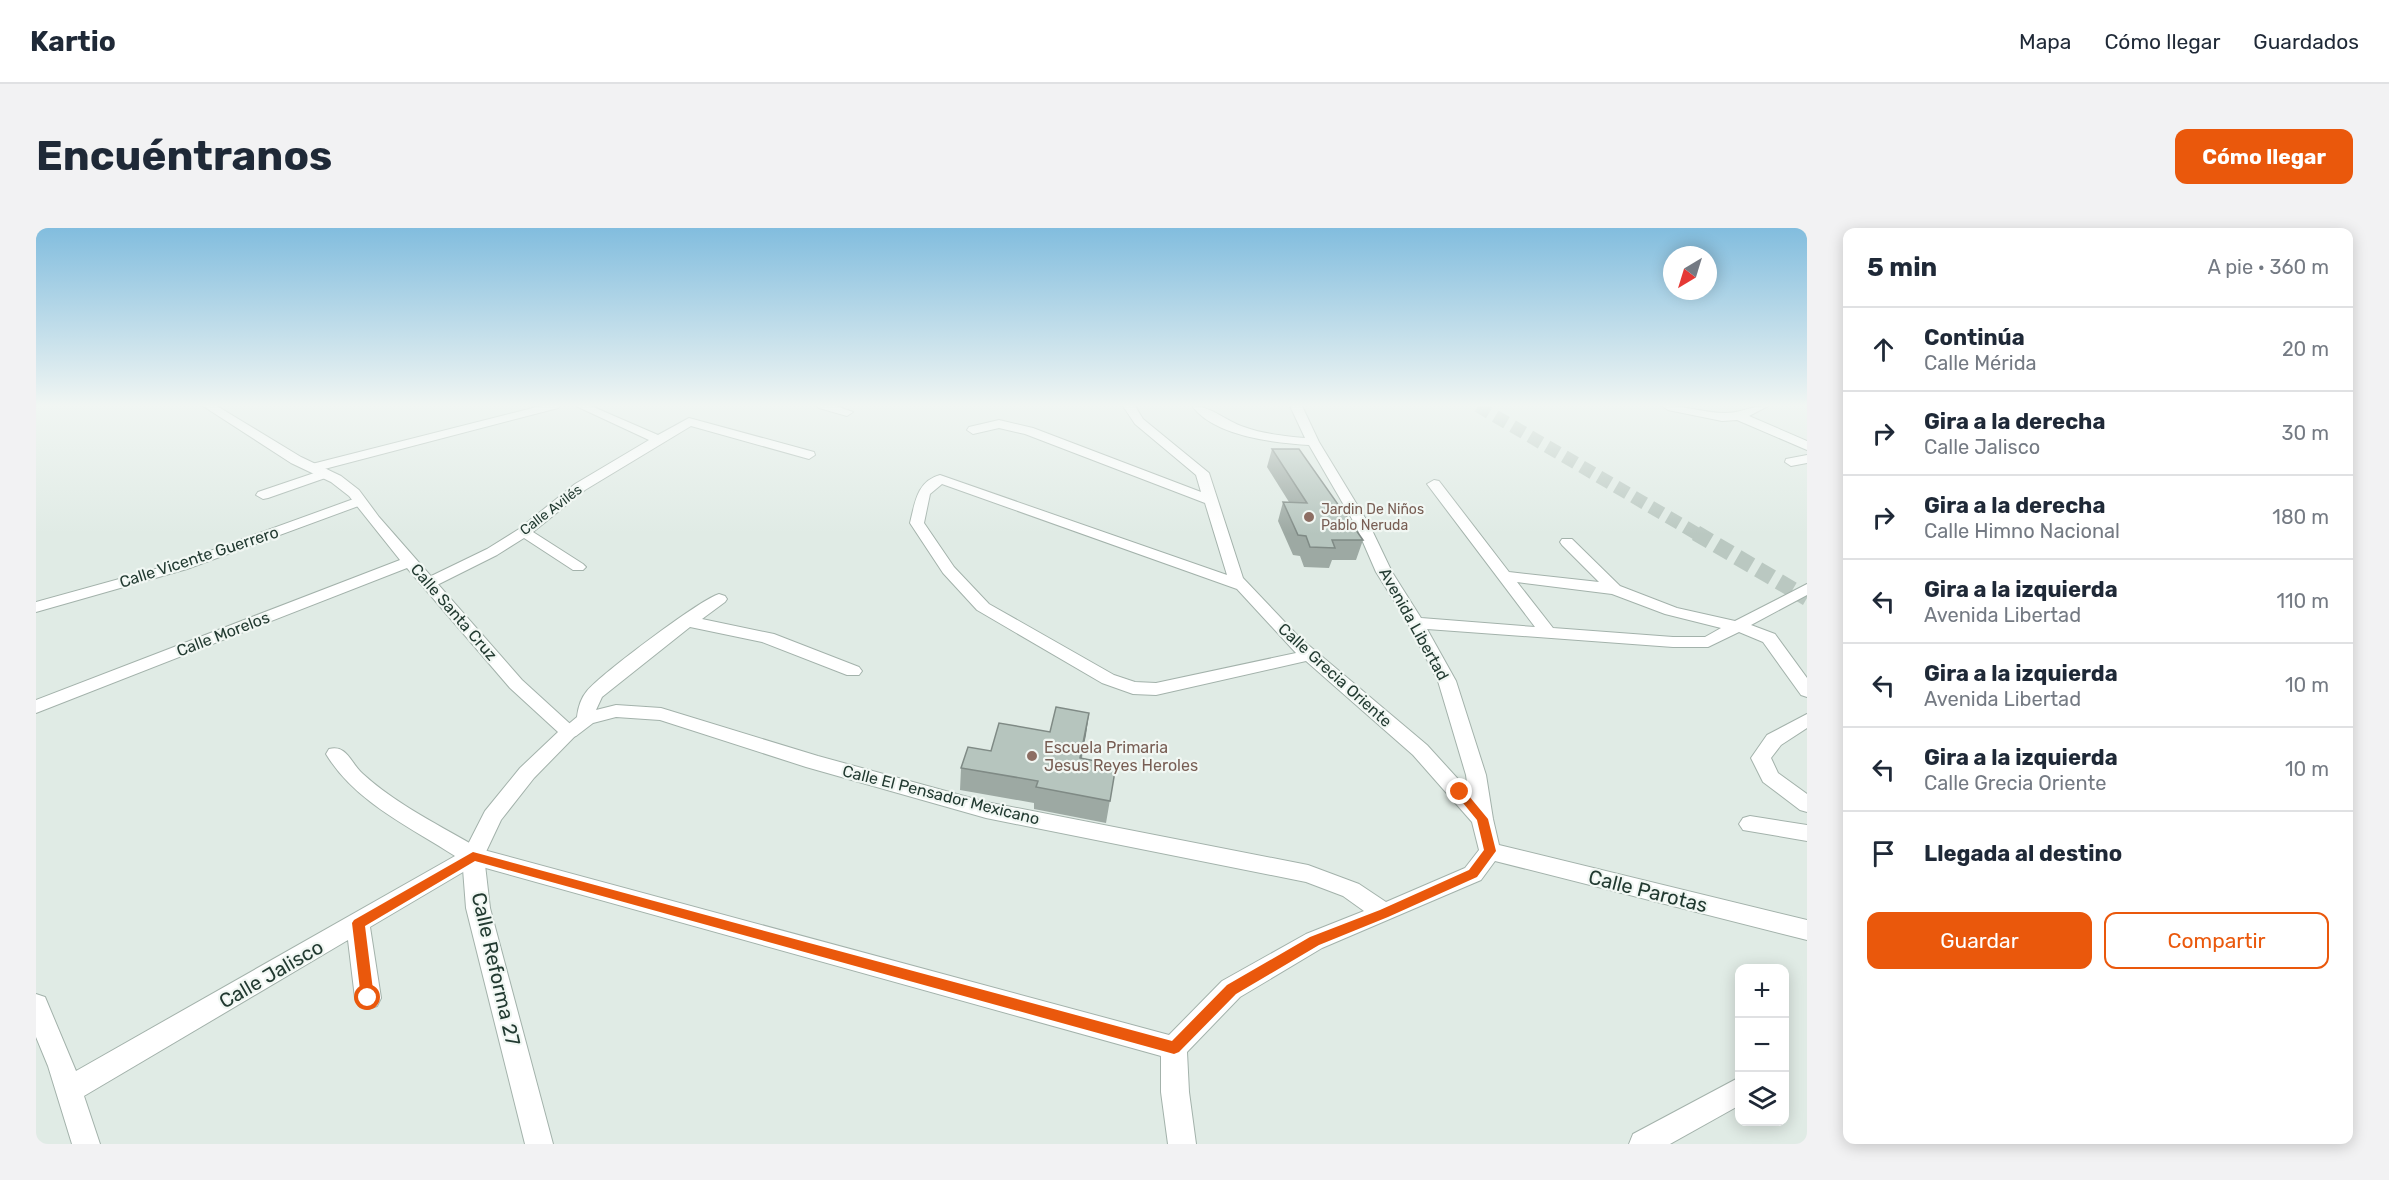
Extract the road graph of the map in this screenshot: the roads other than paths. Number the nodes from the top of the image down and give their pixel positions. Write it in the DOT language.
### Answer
graph roads {
  1 [pos="278,449"];
  2 [pos="391,449"];
  3 [pos="645,449"];
  4 [pos="786,449"];
  5 [pos="1074,449"];
  6 [pos="1172,449"];
  7 [pos="1317,449"];
  8 [pos="809,455"];
  9 [pos="1807,459"];
  10 [pos="1791,462"];
  11 [pos="319,471"];
  12 [pos="1434,484"];
  13 [pos="263,495"];
  14 [pos="1210,500"];
  15 [pos="359,501"];
  16 [pos="524,532"];
  17 [pos="1567,542"];
  18 [pos="410,561"];
  19 [pos="578,567"];
  20 [pos="1504,576"];
  21 [pos="429,583"];
  22 [pos="1242,586"];
  23 [pos="1614,589"];
  24 [pos="1807,589"];
  25 [pos="719,599"];
  26 [pos="36,607"];
  27 [pos="687,621"];
  28 [pos="1416,624"];
  29 [pos="1740,627"];
  30 [pos="1548,633"];
  31 [pos="1309,655"];
  32 [pos="853,671"];
  33 [pos="1807,691"];
  34 [pos="36,707"];
  35 [pos="586,719"];
  36 [pos="1807,720"];
  37 [pos="569,732"];
  38 [pos="336,754"];
  39 [pos="1807,805"];
  40 [pos="1482,819"];
  41 [pos="1750,824"];
  42 [pos="1807,833"];
  43 [pos="1490,851"];
  44 [pos="473,856"];
  45 [pos="1384,913"];
  46 [pos="358,923"];
  47 [pos="1807,930"];
  48 [pos="368,998"];
  49 [pos="36,1005"];
  50 [pos="1174,1048"];
  51 [pos="69,1090"];
  52 [pos="1735,1093"];
  53 [pos="86,1144"];
  54 [pos="539,1144"];
  55 [pos="1182,1144"];
  56 [pos="1643,1144"];
  1 -- 11 [label="street, Calle Santa Cruz"];
  2 -- 11 [label="street"];
  3 -- 16 [label="street, Calle Avilés"];
  4 -- 8 [label="street, Calle Avilés"];
  5 -- 14 [label="street"];
  6 -- 14 [label="street, Calle Grecia Oriente"];
  7 -- 28 [label="street, Avenida Libertad"];
  9 -- 10 [label="street"];
  11 -- 13 [label="street"];
  11 -- 15 [label="street, Calle Santa Cruz"];
  12 -- 20 [label="street"];
  14 -- 22 [label="street, Calle Grecia Oriente"];
  15 -- 18 [label="street, Calle Santa Cruz"];
  15 -- 26 [label="street, Calle Vicente Guerrero"];
  16 -- 19 [label="street"];
  16 -- 21 [label="street, Calle Avilés"];
  17 -- 23 [label="street"];
  18 -- 21 [label="street, Calle Santa Cruz"];
  18 -- 34 [label="street, Calle Morelos"];
  20 -- 23 [label="street"];
  20 -- 30 [label="street"];
  21 -- 37 [label="street, Calle Santa Cruz"];
  22 -- 31 [label="street, Calle Grecia Oriente"];
  22 -- 31 [label="street"];
  23 -- 29 [label="street"];
  24 -- 29 [label="street"];
  25 -- 27 [label="street"];
  27 -- 32 [label="street"];
  27 -- 35 [label="street"];
  28 -- 30 [label="street"];
  28 -- 40 [label="street, Avenida Libertad"];
  29 -- 30 [label="street"];
  29 -- 33 [label="street"];
  31 -- 40 [label="street, Calle Grecia Oriente"];
  35 -- 37 [label="street, Calle El Pensador Mexicano"];
  35 -- 45 [label="street, Calle El Pensador Mexicano"];
  36 -- 39 [label="street"];
  37 -- 44 [label="street"];
  38 -- 44 [label="street"];
  40 -- 43 [label="street, Avenida Libertad"];
  41 -- 42 [label="street"];
  43 -- 45 [label="street"];
  43 -- 47 [label="street, Calle Parotas"];
  44 -- 46 [label="street, Calle Jalisco"];
  44 -- 50 [label="street"];
  44 -- 54 [label="street, Calle Reforma 27"];
  45 -- 50 [label="street"];
  46 -- 48 [label="street"];
  46 -- 51 [label="street, Calle Jalisco"];
  49 -- 51 [label="street"];
  50 -- 55 [label="street"];
  51 -- 53 [label="street"];
  52 -- 56 [label="street"];
}
